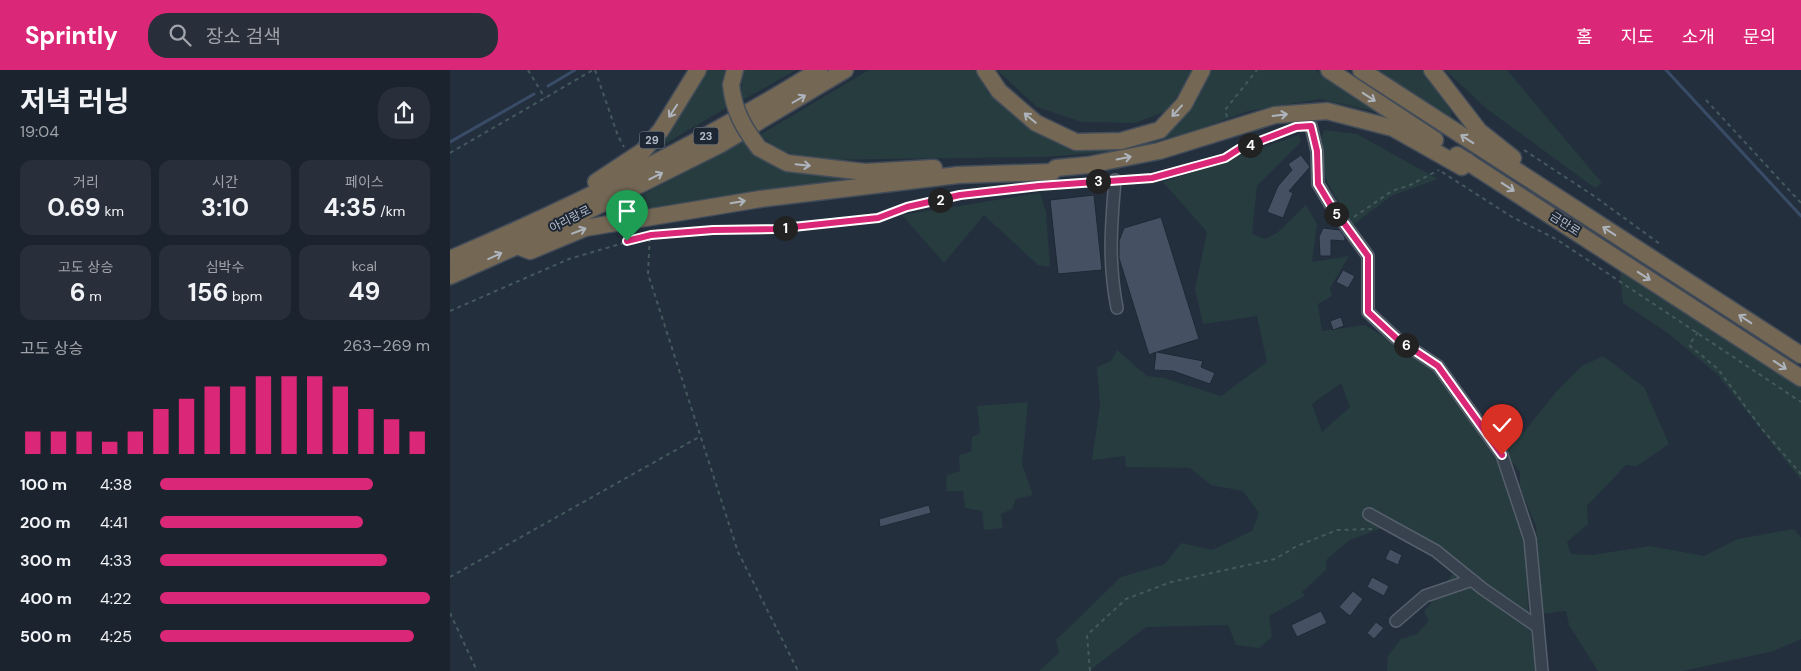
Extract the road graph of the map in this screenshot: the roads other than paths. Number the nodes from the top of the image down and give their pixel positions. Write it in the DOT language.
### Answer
graph roads {
  1 [pos="698,70"];
  2 [pos="818,70"];
  3 [pos="846,70"];
  4 [pos="985,70"];
  5 [pos="1202,70"];
  6 [pos="1328,70"];
  7 [pos="1361,70"];
  8 [pos="1432,70"];
  9 [pos="733,77"];
  10 [pos="1311,126"];
  11 [pos="1467,161"];
  12 [pos="1056,168"];
  13 [pos="1115,180"];
  14 [pos="1537,184"];
  15 [pos="591,195"];
  16 [pos="517,246"];
  17 [pos="450,259"];
  18 [pos="450,276"];
  19 [pos="1117,308"];
  20 [pos="1801,355"];
  21 [pos="1801,378"];
  22 [pos="1370,514"];
  23 [pos="1472,580"];
  24 [pos="1396,621"];
  25 [pos="1538,627"];
  26 [pos="1542,671"];
  1 -- 15 [label="highway, 29, one-way"];
  2 -- 15 [label="highway, 아리랑로 / 23"];
  16 -- 3 [label="highway, 아리랑로 / 23, one-way"];
  5 -- 4 [label="highway, one-way"];
  6 -- 11 [label="highway, 금만로, one-way"];
  14 -- 7 [label="highway, 금만로, one-way"];
  8 -- 14 [label="highway"];
  9 -- 12 [label="highway, one-way, bridge"];
  10 -- 25 [label="street"];
  12 -- 11 [label="highway, one-way"];
  11 -- 21 [label="highway, 금만로, one-way"];
  16 -- 12 [label="highway, one-way"];
  13 -- 19 [label="street"];
  20 -- 14 [label="highway, 금만로, one-way"];
  15 -- 17 [label="highway, 아리랑로 / 23"];
  18 -- 16 [label="highway, 아리랑로 / 23, one-way"];
  22 -- 23 [label="street"];
  23 -- 24 [label="street"];
  23 -- 25 [label="street"];
  25 -- 26 [label="street"];
}
